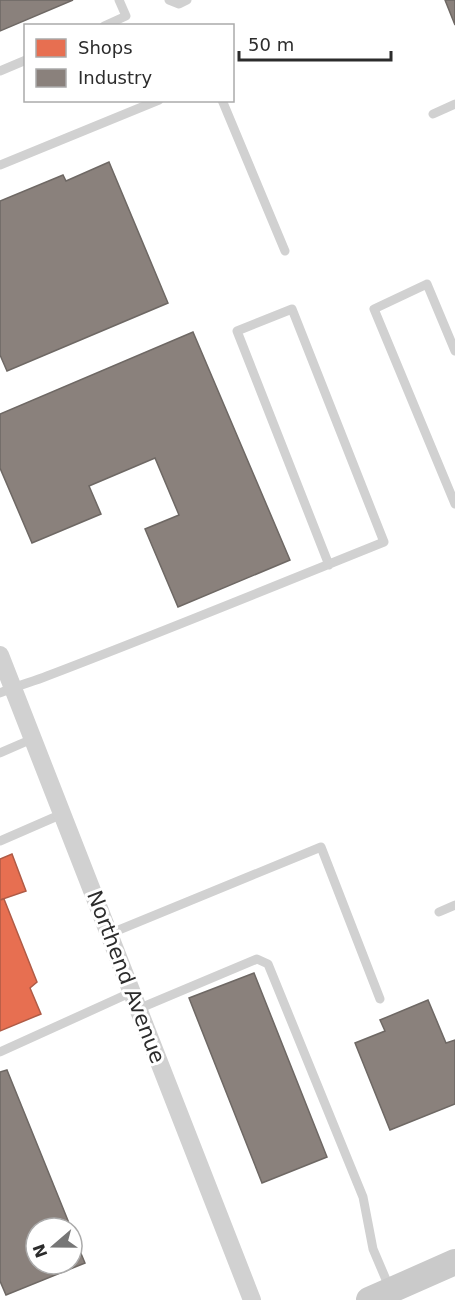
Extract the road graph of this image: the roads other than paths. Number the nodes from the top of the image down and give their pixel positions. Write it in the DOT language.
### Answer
graph roads {
  1 [pos="119,0"];
  2 [pos="169,0"];
  3 [pos="187,0"];
  4 [pos="108,24"];
  5 [pos="24,61"];
  6 [pos="0,71"];
  7 [pos="154,102"];
  8 [pos="223,102"];
  9 [pos="455,104"];
  10 [pos="433,114"];
  11 [pos="0,165"];
  12 [pos="285,251"];
  13 [pos="455,351"];
  14 [pos="455,504"];
  15 [pos="329,565"];
  16 [pos="0,654"];
  17 [pos="6,690"];
  18 [pos="33,739"];
  19 [pos="0,753"];
  20 [pos="62,814"];
  21 [pos="0,841"];
  22 [pos="455,906"];
  23 [pos="439,912"];
  24 [pos="109,934"];
  25 [pos="380,999"];
  26 [pos="135,1001"];
  27 [pos="0,1052"];
  28 [pos="455,1262"];
  29 [pos="380,1296"];
  30 [pos="252,1300"];
  1 -- 4 [label="lane"];
  2 -- 3 [label="lane"];
  5 -- 6 [label="lane"];
  7 -- 11 [label="lane"];
  8 -- 12 [label="lane"];
  9 -- 10 [label="lane"];
  13 -- 14 [label="lane"];
  15 -- 15 [label="lane"];
  15 -- 17 [label="lane"];
  16 -- 17 [label="street, Northend Avenue"];
  17 -- 18 [label="street, Northend Avenue"];
  18 -- 19 [label="lane"];
  18 -- 20 [label="street, Northend Avenue"];
  20 -- 21 [label="lane"];
  20 -- 24 [label="street, Northend Avenue"];
  22 -- 23 [label="lane"];
  24 -- 25 [label="lane"];
  24 -- 26 [label="street, Northend Avenue"];
  26 -- 27 [label="lane"];
  26 -- 29 [label="lane"];
  26 -- 30 [label="street, Northend Avenue"];
  28 -- 29 [label="main road"];
}
